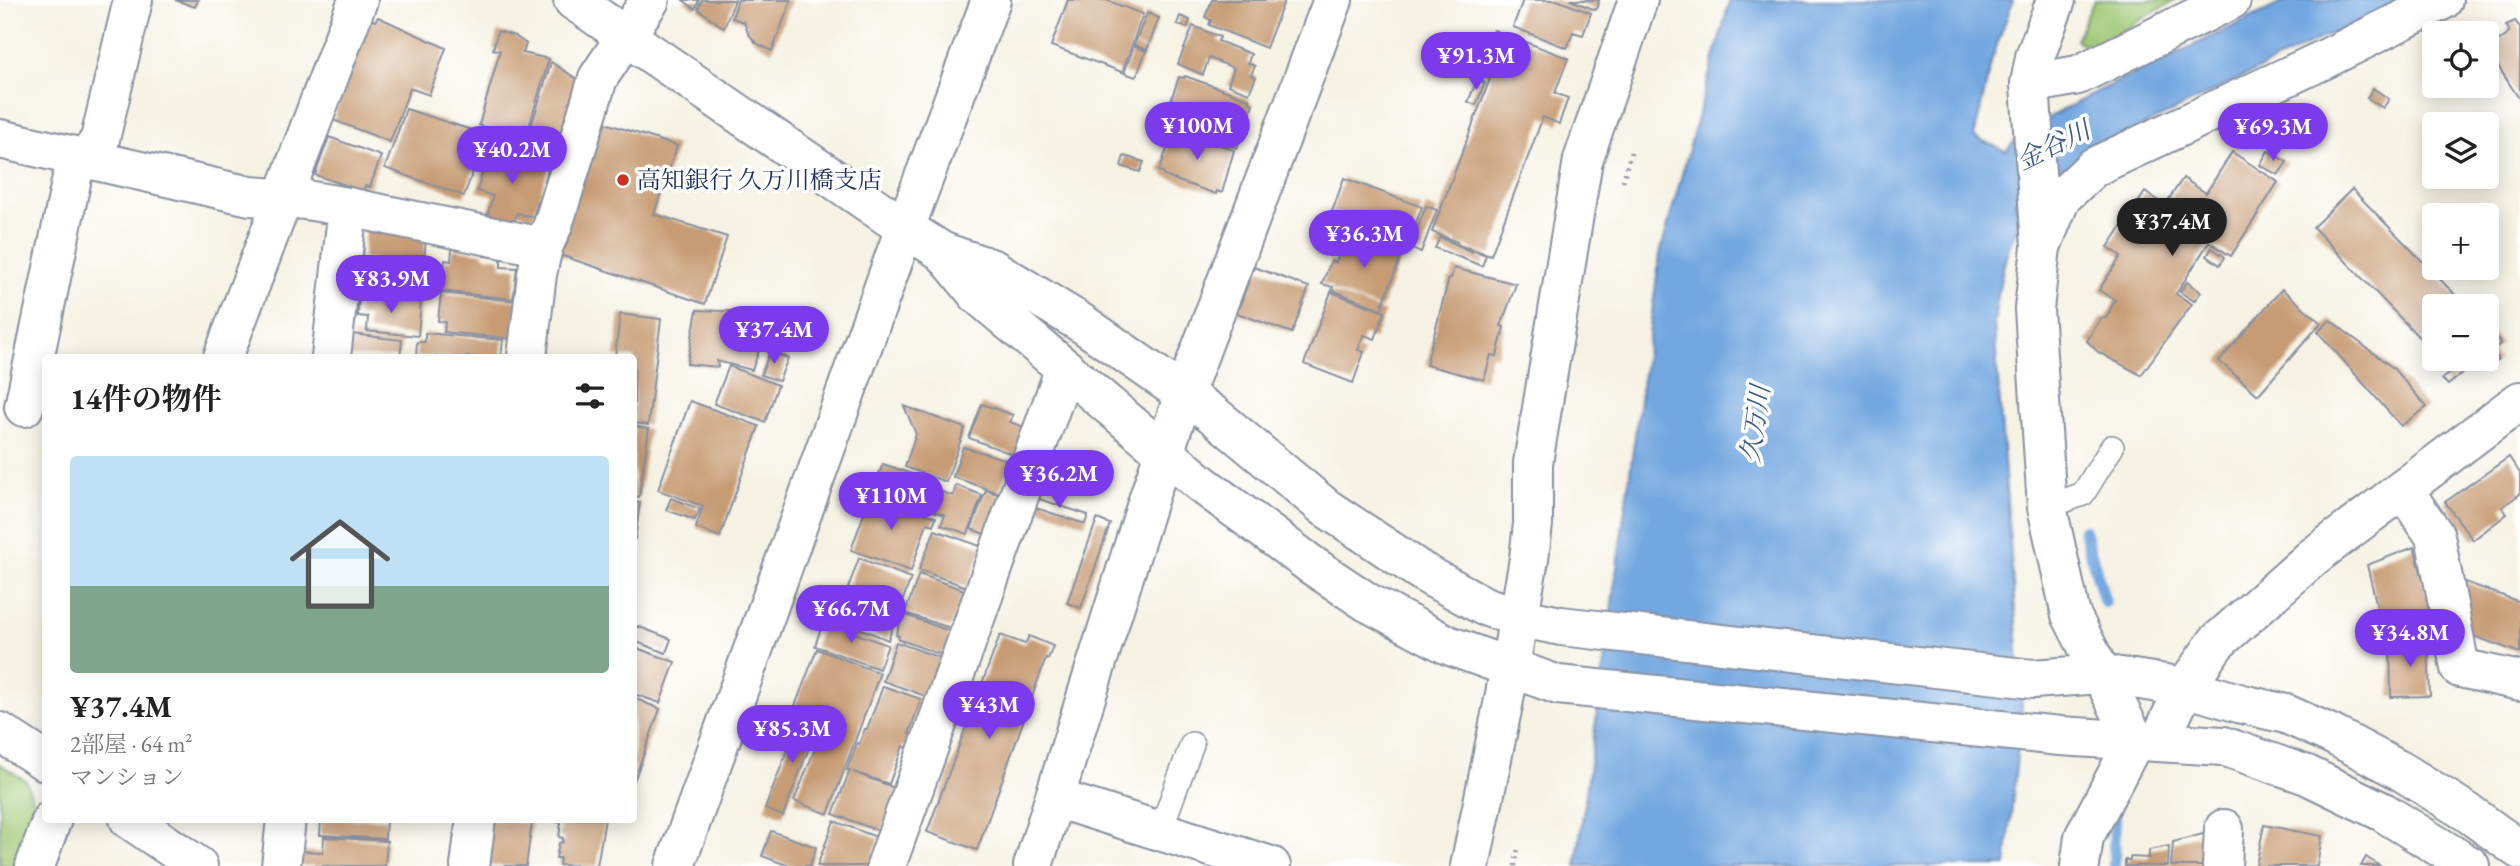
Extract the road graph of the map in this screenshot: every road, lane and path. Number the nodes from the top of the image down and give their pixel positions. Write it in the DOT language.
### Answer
graph roads {
  1 [pos="134,0"];
  2 [pos="358,0"];
  3 [pos="573,0"];
  4 [pos="650,0"];
  5 [pos="991,0"];
  6 [pos="1333,0"];
  7 [pos="1638,0"];
  8 [pos="2056,0"];
  9 [pos="2231,0"];
  10 [pos="2443,0"];
  11 [pos="625,36"];
  12 [pos="2030,96"];
  13 [pos="0,139"];
  14 [pos="1634,144"];
  15 [pos="87,159"];
  16 [pos="1622,183"];
  17 [pos="283,199"];
  18 [pos="348,207"];
  19 [pos="905,228"];
  20 [pos="543,247"];
  21 [pos="2041,247"];
  22 [pos="943,252"];
  23 [pos="224,354"];
  24 [pos="331,354"];
  25 [pos="527,354"];
  26 [pos="1065,368"];
  27 [pos="1184,394"];
  28 [pos="2520,401"];
  29 [pos="23,407"];
  30 [pos="2112,447"];
  31 [pos="1164,452"];
  32 [pos="2403,489"];
  33 [pos="2047,507"];
  34 [pos="1517,617"];
  35 [pos="1509,667"];
  36 [pos="2101,674"];
  37 [pos="2520,681"];
  38 [pos="2185,687"];
  39 [pos="0,732"];
  40 [pos="2147,741"];
  41 [pos="1192,744"];
  42 [pos="42,759"];
  43 [pos="1055,798"];
  44 [pos="51,823"];
  45 [pos="135,823"];
  46 [pos="286,823"];
  47 [pos="475,823"];
  48 [pos="1160,831"];
  49 [pos="2520,850"];
  50 [pos="35,866"];
  51 [pos="198,866"];
  52 [pos="281,866"];
  53 [pos="470,866"];
  54 [pos="675,866"];
  55 [pos="886,866"];
  56 [pos="1033,866"];
  57 [pos="1271,866"];
  58 [pos="1470,866"];
  59 [pos="2080,866"];
  60 [pos="2470,866"];
  1 -- 15 [label="street"];
  2 -- 17 [label="street"];
  3 -- 11 [label="street"];
  4 -- 11 [label="street"];
  5 -- 19 [label="street"];
  6 -- 27 [label="street"];
  7 -- 34 [label="street"];
  8 -- 12 [label="street"];
  9 -- 12 [label="street"];
  10 -- 21 [label="street"];
  11 -- 19 [label="street"];
  11 -- 20 [label="street"];
  12 -- 21 [label="street"];
  13 -- 15 [label="street"];
  14 -- 16 [label="path"];
  15 -- 17 [label="street"];
  15 -- 29 [label="street"];
  17 -- 18 [label="street"];
  17 -- 23 [label="street"];
  18 -- 20 [label="street"];
  18 -- 24 [label="street"];
  19 -- 22 [label="street"];
  19 -- 54 [label="street"];
  20 -- 25 [label="street"];
  21 -- 33 [label="street"];
  22 -- 26 [label="street"];
  22 -- 27 [label="street"];
  26 -- 31 [label="street"];
  26 -- 55 [label="street"];
  27 -- 31 [label="street"];
  27 -- 34 [label="street"];
  28 -- 32 [label="street"];
  30 -- 33 [label="lane"];
  31 -- 35 [label="street"];
  31 -- 43 [label="street"];
  32 -- 37 [label="street"];
  32 -- 38 [label="street"];
  33 -- 36 [label="street"];
  34 -- 35 [label="street"];
  34 -- 36 [label="street"];
  35 -- 40 [label="street"];
  35 -- 58 [label="street"];
  36 -- 38 [label="street"];
  36 -- 40 [label="street"];
  38 -- 40 [label="street"];
  38 -- 49 [label="street"];
  39 -- 42 [label="street"];
  40 -- 59 [label="street"];
  40 -- 60 [label="street"];
  41 -- 48 [label="lane"];
  43 -- 48 [label="street"];
  43 -- 56 [label="street"];
  44 -- 50 [label="street"];
  45 -- 51 [label="street"];
  46 -- 52 [label="street"];
  47 -- 53 [label="street"];
  48 -- 57 [label="street"];
}
